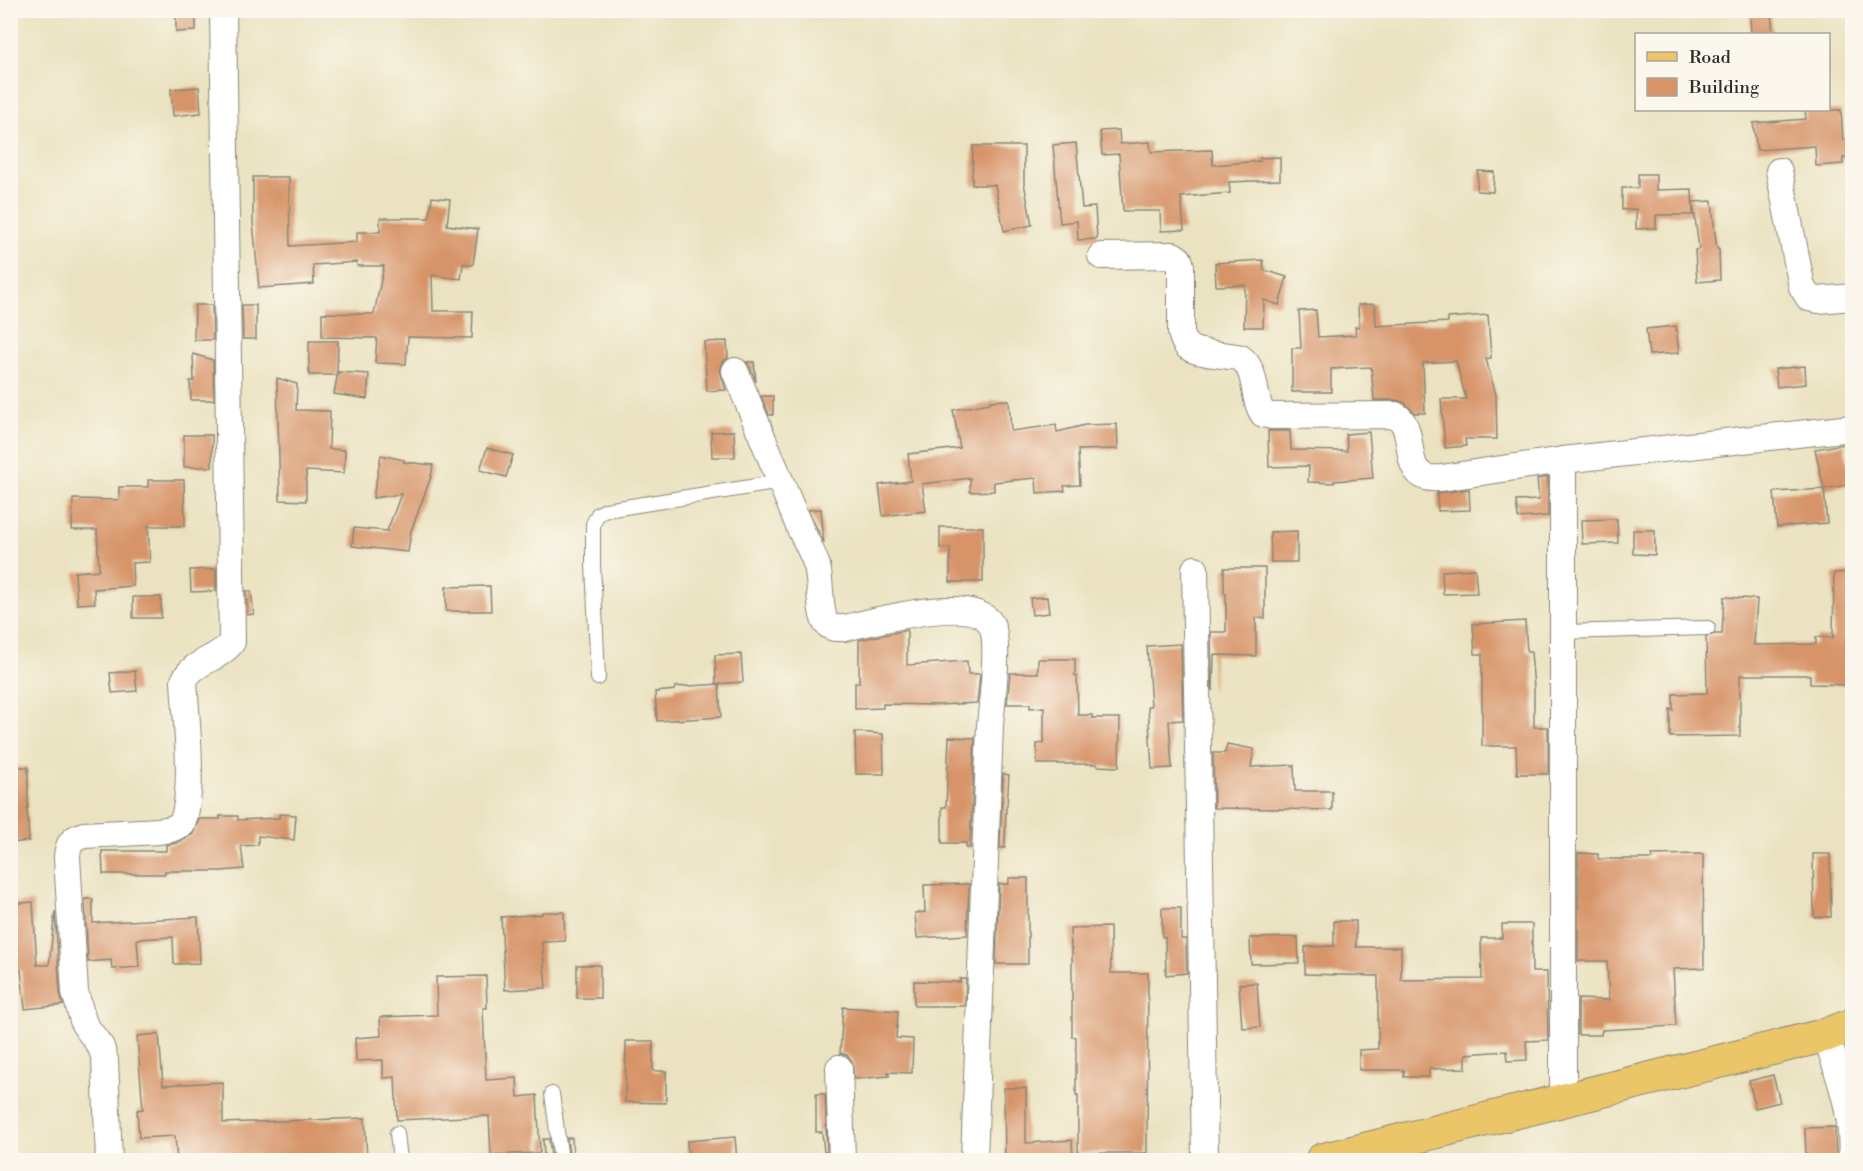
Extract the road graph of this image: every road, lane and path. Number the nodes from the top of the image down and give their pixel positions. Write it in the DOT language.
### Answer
graph roads {
  1 [pos="223,10"];
  2 [pos="1779,171"];
  3 [pos="1101,256"];
  4 [pos="1852,297"];
  5 [pos="735,371"];
  6 [pos="1852,428"];
  7 [pos="1563,460"];
  8 [pos="781,482"];
  9 [pos="1195,569"];
  10 [pos="1708,628"];
  11 [pos="1562,632"];
  12 [pos="598,678"];
  13 [pos="1839,1030"];
  14 [pos="839,1068"];
  15 [pos="552,1094"];
  16 [pos="1563,1101"];
  17 [pos="397,1133"];
  18 [pos="109,1161"];
  19 [pos="400,1161"];
  20 [pos="561,1161"];
  21 [pos="842,1161"];
  22 [pos="974,1161"];
  23 [pos="1205,1161"];
  24 [pos="1322,1161"];
  25 [pos="1851,1161"];
  1 -- 18 [label="street"];
  2 -- 4 [label="street"];
  3 -- 7 [label="street"];
  5 -- 8 [label="street"];
  6 -- 7 [label="street"];
  7 -- 11 [label="street"];
  8 -- 12 [label="lane"];
  8 -- 22 [label="street"];
  9 -- 23 [label="street"];
  10 -- 11 [label="lane"];
  11 -- 16 [label="street"];
  13 -- 16 [label="main road"];
  13 -- 25 [label="street"];
  14 -- 21 [label="street"];
  15 -- 20 [label="lane"];
  16 -- 24 [label="main road"];
  17 -- 19 [label="lane"];
}
